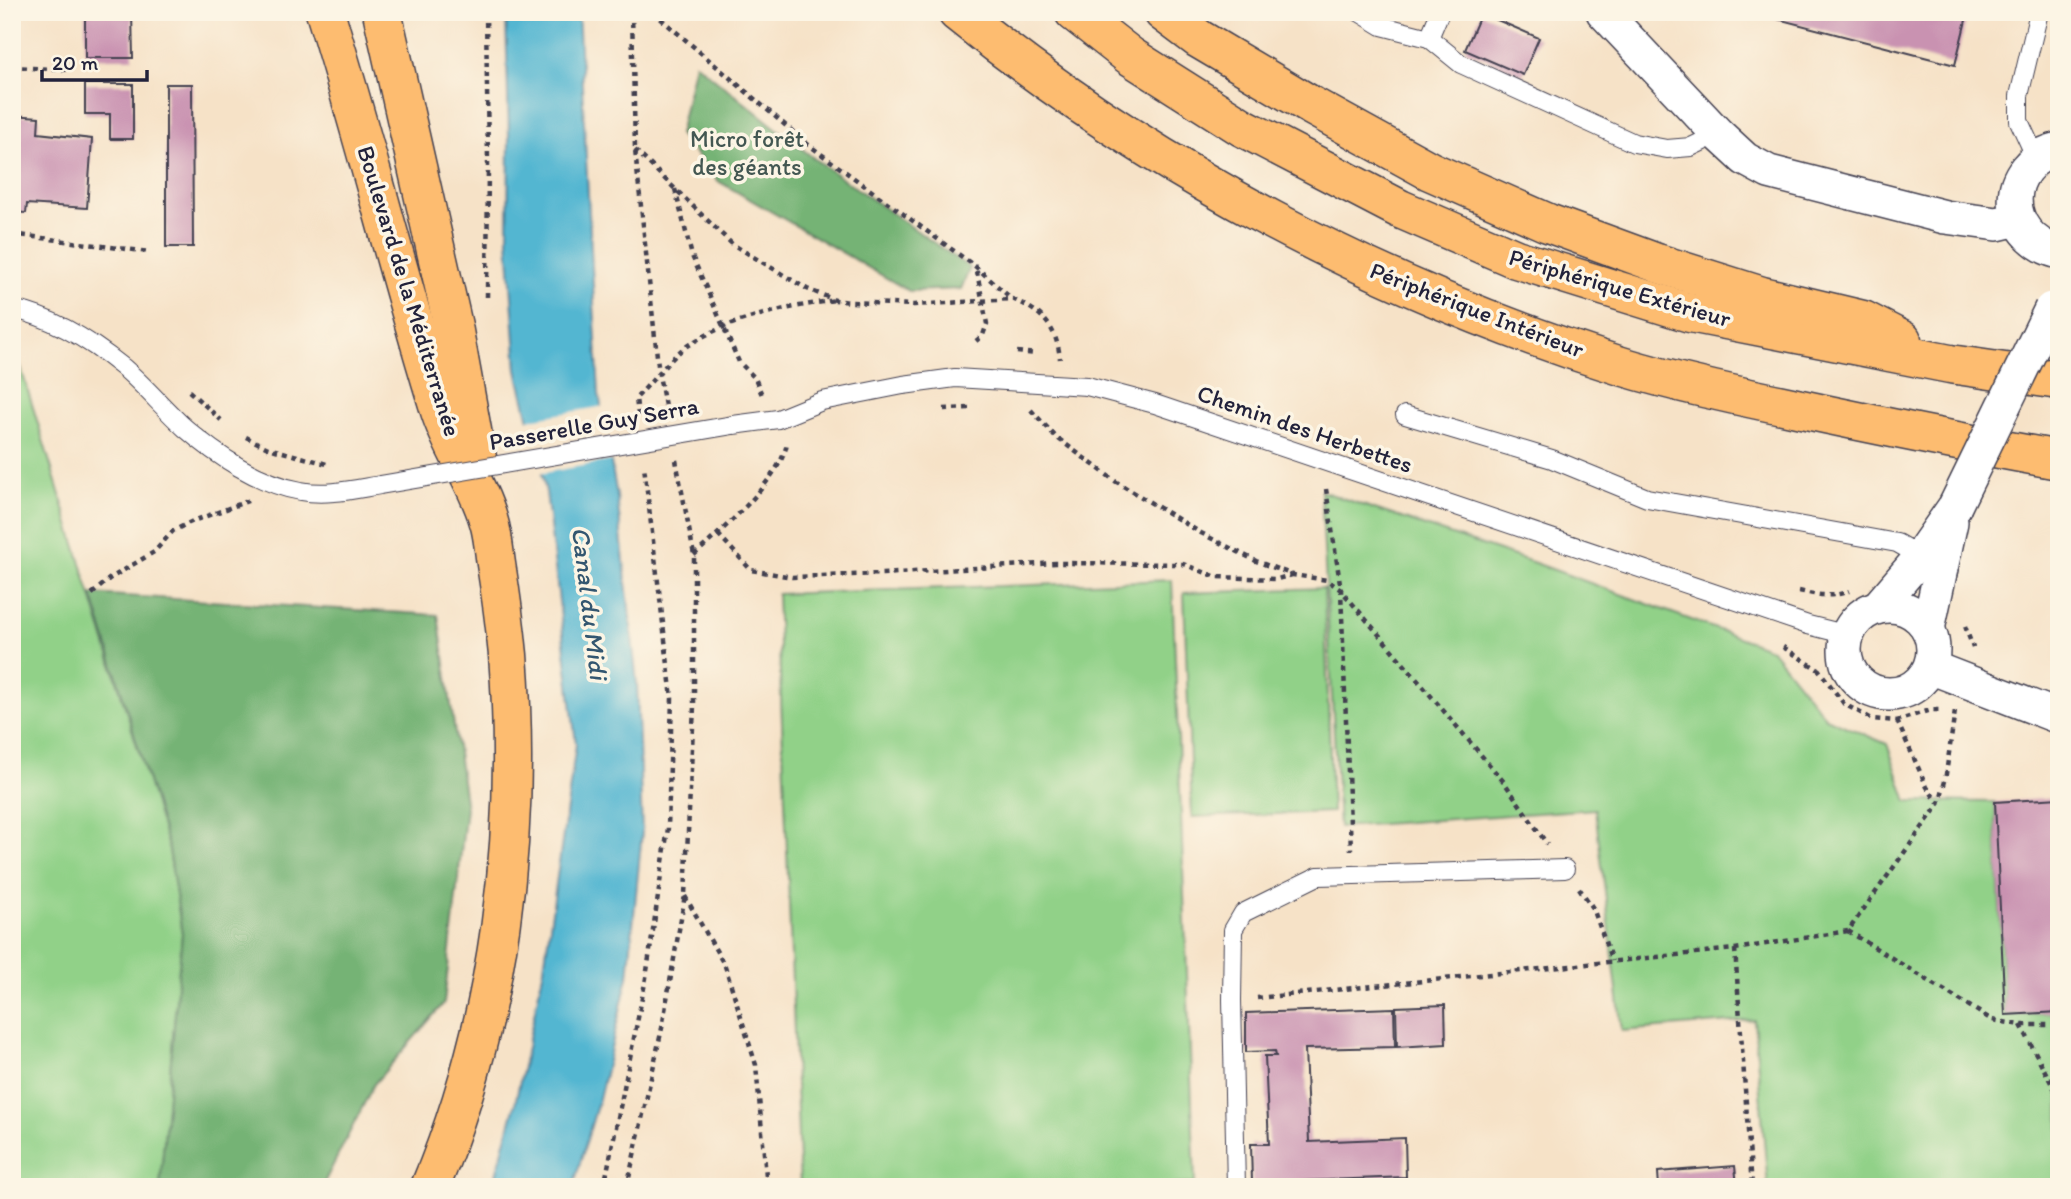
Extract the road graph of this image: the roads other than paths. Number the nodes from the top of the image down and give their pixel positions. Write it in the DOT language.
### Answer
graph roads {
  1 [pos="326,12"];
  2 [pos="382,12"];
  3 [pos="957,12"];
  4 [pos="1074,12"];
  5 [pos="1163,12"];
  6 [pos="1359,12"];
  7 [pos="1440,12"];
  8 [pos="1603,12"];
  9 [pos="2039,12"];
  10 [pos="1429,38"];
  11 [pos="1718,134"];
  12 [pos="2047,153"];
  13 [pos="2018,219"];
  14 [pos="2059,252"];
  15 [pos="2055,302"];
  16 [pos="12,309"];
  17 [pos="1950,364"];
  18 [pos="2059,380"];
  19 [pos="1405,415"];
  20 [pos="733,425"];
  21 [pos="2059,460"];
  22 [pos="489,522"];
  23 [pos="1930,562"];
  24 [pos="1878,607"];
  25 [pos="1928,629"];
  26 [pos="1848,635"];
  27 [pos="1930,667"];
  28 [pos="2059,717"];
  29 [pos="1565,869"];
  30 [pos="430,1187"];
  31 [pos="1236,1187"];
  1 -- 22 [label="main road, Boulevard de la Méditerranée"];
  2 -- 22 [label="main road"];
  3 -- 21 [label="main road, Périphérique Intérieur"];
  4 -- 17 [label="main road, Périphérique Extérieur"];
  5 -- 17 [label="main road"];
  6 -- 10 [label="lane"];
  7 -- 10 [label="lane"];
  8 -- 11 [label="street"];
  9 -- 12 [label="lane"];
  10 -- 11 [label="lane"];
  11 -- 13 [label="street"];
  12 -- 13 [label="street"];
  13 -- 14 [label="street"];
  15 -- 23 [label="street, bridge"];
  16 -- 20 [label="lane, Passerelle Guy Serra, bridge"];
  17 -- 18 [label="main road, Périphérique Extérieur"];
  19 -- 23 [label="lane"];
  20 -- 26 [label="lane, Chemin des Herbettes"];
  22 -- 30 [label="main road, Boulevard de la Méditerranée"];
  23 -- 24 [label="street"];
  23 -- 25 [label="street"];
  24 -- 25 [label="street"];
  24 -- 26 [label="street"];
  25 -- 27 [label="street"];
  26 -- 27 [label="street"];
  27 -- 28 [label="street"];
  29 -- 31 [label="lane"];
}
